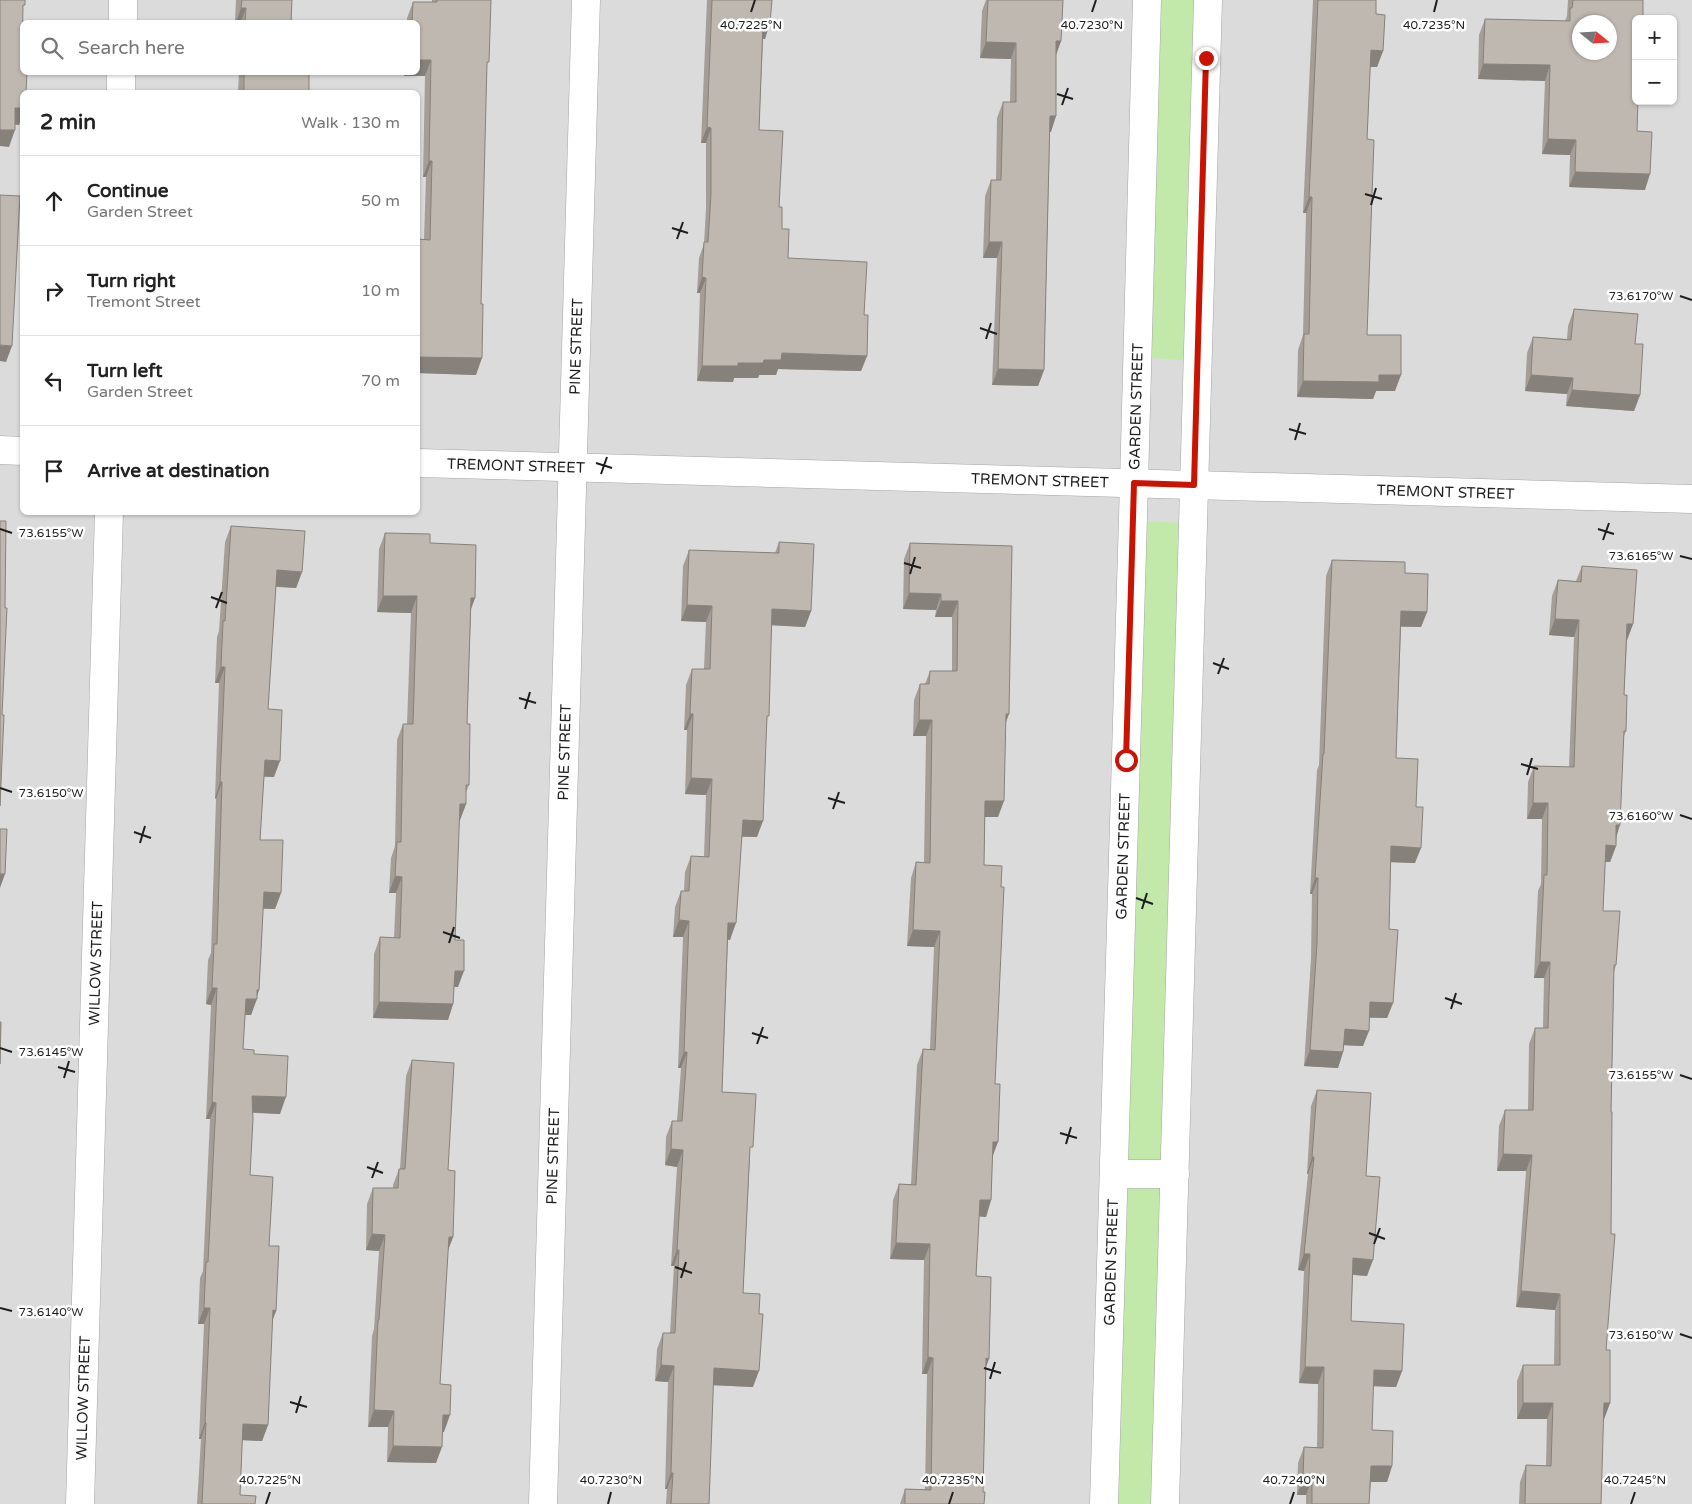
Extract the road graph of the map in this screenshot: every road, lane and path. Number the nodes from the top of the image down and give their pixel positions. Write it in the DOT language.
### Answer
graph roads {
  1 [pos="123,0"];
  2 [pos="586,0"];
  3 [pos="1147,0"];
  4 [pos="1208,0"];
  5 [pos="123,20"];
  6 [pos="121,75"];
  7 [pos="121,90"];
  8 [pos="0,450"];
  9 [pos="20,451"];
  10 [pos="420,462"];
  11 [pos="573,467"];
  12 [pos="1134,483"];
  13 [pos="1194,485"];
  14 [pos="1692,499"];
  15 [pos="109,515"];
  16 [pos="1114,1174"];
  17 [pos="1175,1174"];
  18 [pos="80,1504"];
  19 [pos="543,1504"];
  20 [pos="1104,1504"];
  21 [pos="1166,1504"];
  1 -- 5 [label="street"];
  2 -- 11 [label="street, PINE STREET"];
  3 -- 12 [label="street, GARDEN STREET"];
  4 -- 13 [label="street"];
  6 -- 7 [label="street"];
  8 -- 9 [label="street"];
  10 -- 11 [label="street, TREMONT STREET"];
  11 -- 12 [label="street, TREMONT STREET"];
  11 -- 19 [label="street, PINE STREET"];
  12 -- 13 [label="street, TREMONT STREET"];
  12 -- 16 [label="street, GARDEN STREET"];
  13 -- 14 [label="street, TREMONT STREET"];
  13 -- 17 [label="street"];
  15 -- 18 [label="street, WILLOW STREET"];
  16 -- 17 [label="street"];
  16 -- 20 [label="street, GARDEN STREET"];
  17 -- 21 [label="street"];
}
